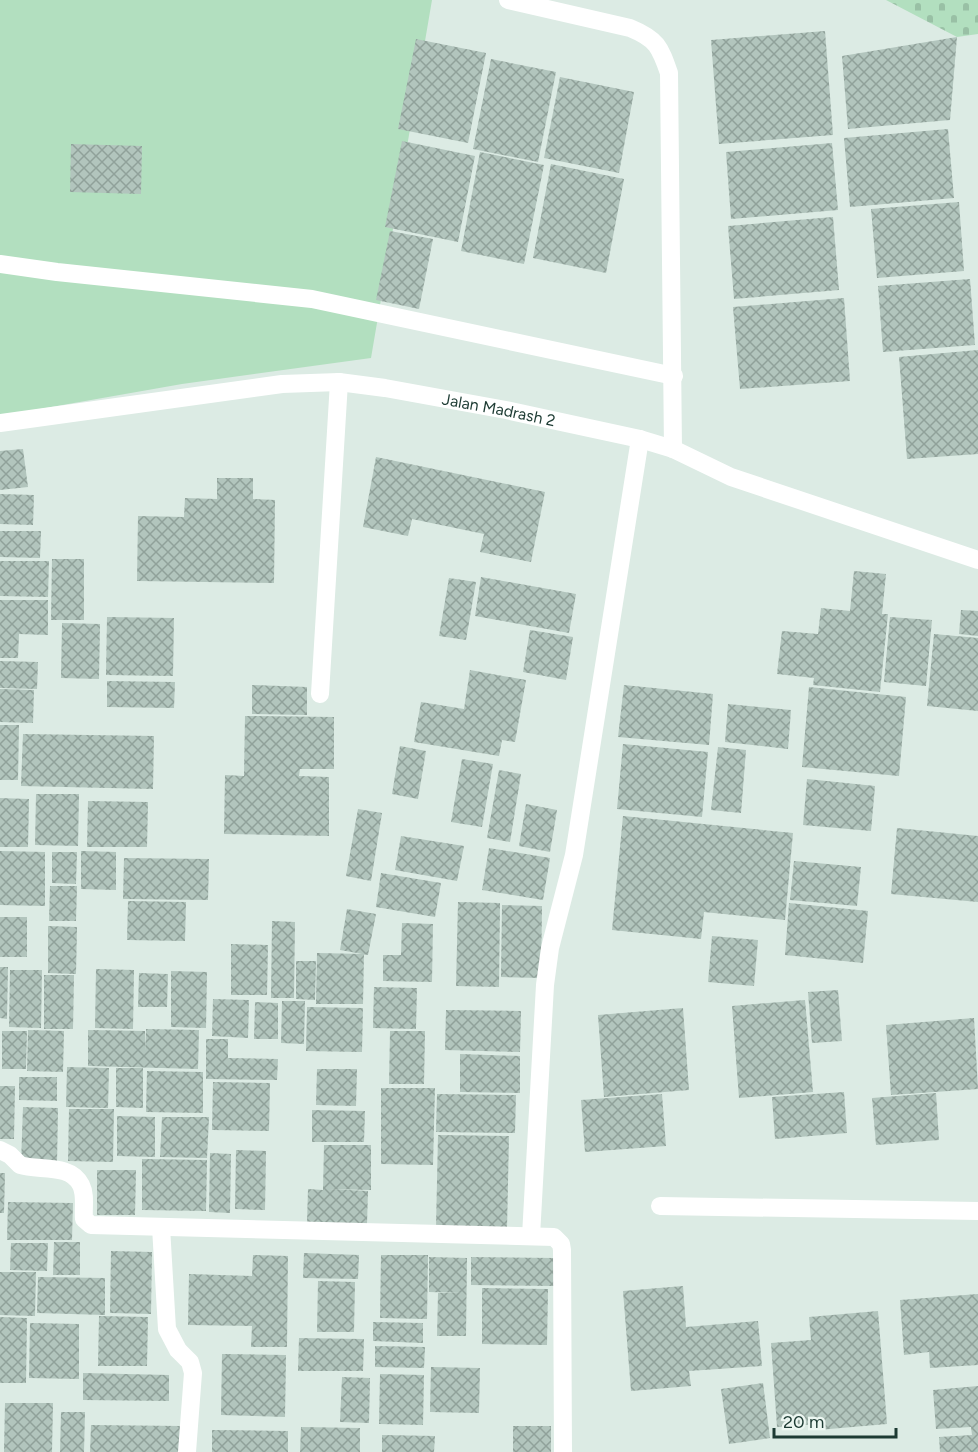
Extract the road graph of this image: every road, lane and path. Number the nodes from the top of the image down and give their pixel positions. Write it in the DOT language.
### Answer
graph roads {
  1 [pos="508,0"];
  2 [pos="0,264"];
  3 [pos="674,376"];
  4 [pos="339,382"];
  5 [pos="0,423"];
  6 [pos="640,439"];
  7 [pos="673,449"];
  8 [pos="978,560"];
  9 [pos="320,694"];
  10 [pos="0,1150"];
  11 [pos="660,1206"];
  12 [pos="978,1211"];
  13 [pos="161,1227"];
  14 [pos="531,1236"];
  15 [pos="187,1452"];
  16 [pos="563,1452"];
  1 -- 3 [label="street"];
  2 -- 3 [label="street"];
  3 -- 7 [label="street"];
  4 -- 5 [label="street, Jalan Madrash 2"];
  4 -- 6 [label="street, Jalan Madrash 2"];
  4 -- 9 [label="street"];
  6 -- 7 [label="street, Jalan Madrash 2"];
  6 -- 14 [label="street"];
  7 -- 8 [label="street, Jalan Madrash 2"];
  10 -- 13 [label="street"];
  11 -- 12 [label="street"];
  13 -- 14 [label="street"];
  13 -- 15 [label="street"];
  14 -- 16 [label="street"];
}
